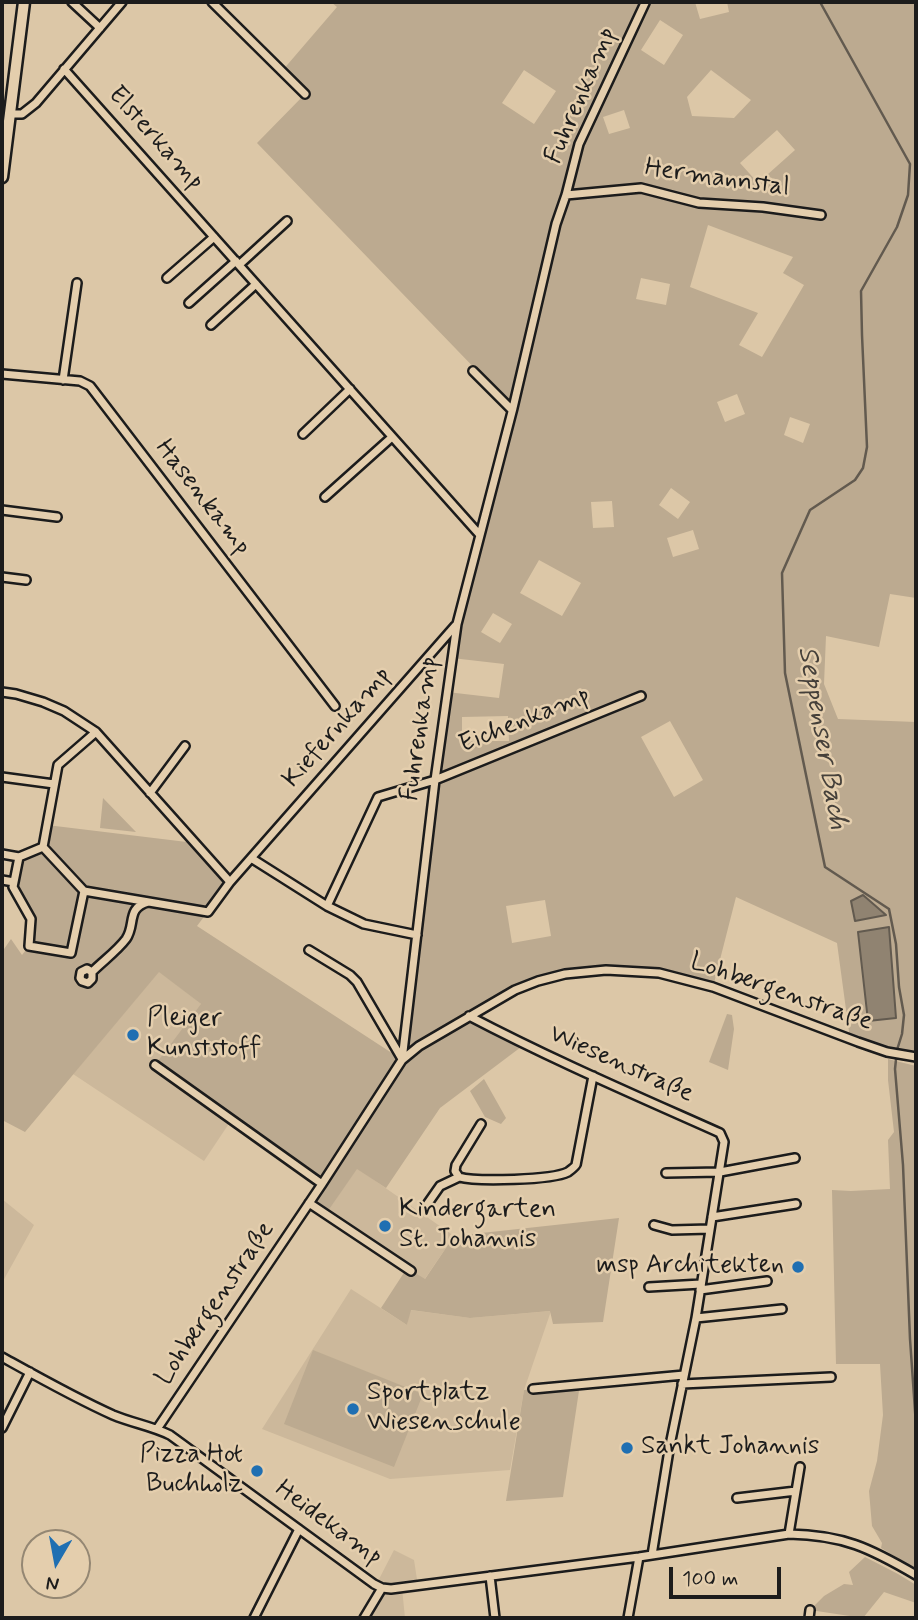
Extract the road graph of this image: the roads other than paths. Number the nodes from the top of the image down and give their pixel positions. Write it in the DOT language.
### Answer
graph roads {
  1 [pos="24,2"];
  2 [pos="72,2"];
  3 [pos="122,2"];
  4 [pos="212,2"];
  5 [pos="645,3"];
  6 [pos="100,28"];
  7 [pos="64,69"];
  8 [pos="305,94"];
  9 [pos="10,114"];
  10 [pos="2,177"];
  11 [pos="566,195"];
  12 [pos="821,215"];
  13 [pos="287,221"];
  14 [pos="214,237"];
  15 [pos="237,263"];
  16 [pos="167,278"];
  17 [pos="77,284"];
  18 [pos="256,284"];
  19 [pos="189,303"];
  20 [pos="211,325"];
  21 [pos="473,371"];
  22 [pos="2,374"];
  23 [pos="63,380"];
  24 [pos="350,389"];
  25 [pos="512,410"];
  26 [pos="303,434"];
  27 [pos="392,437"];
  28 [pos="325,497"];
  29 [pos="2,510"];
  30 [pos="57,517"];
  31 [pos="479,534"];
  32 [pos="2,577"];
  33 [pos="26,580"];
  34 [pos="457,624"];
  35 [pos="2,692"];
  36 [pos="641,696"];
  37 [pos="335,706"];
  38 [pos="96,732"];
  39 [pos="185,746"];
  40 [pos="2,777"];
  41 [pos="435,780"];
  42 [pos="54,784"];
  43 [pos="150,793"];
  44 [pos="43,847"];
  45 [pos="2,854"];
  46 [pos="19,857"];
  47 [pos="251,858"];
  48 [pos="2,880"];
  49 [pos="14,882"];
  50 [pos="230,882"];
  51 [pos="84,891"];
  52 [pos="149,902"];
  53 [pos="327,906"];
  54 [pos="417,935"];
  55 [pos="309,950"];
  56 [pos="92,972"];
  57 [pos="469,1016"];
  58 [pos="916,1057"];
  59 [pos="402,1060"];
  60 [pos="155,1065"];
  61 [pos="593,1076"];
  62 [pos="481,1124"];
  63 [pos="795,1158"];
  64 [pos="720,1172"];
  65 [pos="666,1173"];
  66 [pos="459,1177"];
  67 [pos="322,1184"];
  68 [pos="309,1203"];
  69 [pos="796,1204"];
  70 [pos="426,1206"];
  71 [pos="712,1217"];
  72 [pos="654,1225"];
  73 [pos="710,1229"];
  74 [pos="411,1271"];
  75 [pos="767,1281"];
  76 [pos="649,1287"];
  77 [pos="701,1287"];
  78 [pos="782,1309"];
  79 [pos="696,1318"];
  80 [pos="2,1357"];
  81 [pos="30,1372"];
  82 [pos="831,1377"];
  83 [pos="683,1380"];
  84 [pos="533,1389"];
  85 [pos="2,1428"];
  86 [pos="157,1429"];
  87 [pos="800,1467"];
  88 [pos="796,1491"];
  89 [pos="737,1498"];
  90 [pos="299,1529"];
  91 [pos="789,1534"];
  92 [pos="652,1555"];
  93 [pos="639,1557"];
  94 [pos="916,1575"];
  95 [pos="490,1576"];
  96 [pos="382,1588"];
  97 [pos="254,1618"];
  98 [pos="363,1618"];
  99 [pos="495,1618"];
  100 [pos="628,1618"];
  1 -- 9 [label="main road"];
  2 -- 6 [label="street"];
  3 -- 6 [label="street"];
  4 -- 8 [label="street"];
  5 -- 11 [label="street, Fuhrenkamp"];
  6 -- 7 [label="street"];
  7 -- 9 [label="street"];
  7 -- 14 [label="street, Elsterkamp"];
  9 -- 10 [label="main road"];
  11 -- 12 [label="street, Hermannstal"];
  11 -- 25 [label="street, Fuhrenkamp"];
  13 -- 15 [label="street"];
  14 -- 15 [label="street, Elsterkamp"];
  14 -- 16 [label="street"];
  15 -- 18 [label="street, Elsterkamp"];
  15 -- 19 [label="street"];
  17 -- 23 [label="street"];
  18 -- 20 [label="street"];
  18 -- 24 [label="street, Elsterkamp"];
  21 -- 25 [label="street"];
  22 -- 23 [label="street, Hasenkamp"];
  23 -- 37 [label="street, Hasenkamp"];
  24 -- 26 [label="street"];
  24 -- 27 [label="street, Elsterkamp"];
  25 -- 31 [label="street, Fuhrenkamp"];
  27 -- 28 [label="street"];
  27 -- 31 [label="street, Elsterkamp"];
  29 -- 30 [label="street"];
  31 -- 34 [label="street, Fuhrenkamp"];
  32 -- 33 [label="street"];
  34 -- 41 [label="street, Fuhrenkamp"];
  34 -- 47 [label="street, Kiefernkamp"];
  35 -- 38 [label="street"];
  36 -- 41 [label="street, Eichenkamp"];
  38 -- 42 [label="street"];
  38 -- 43 [label="street"];
  39 -- 43 [label="street"];
  40 -- 42 [label="street"];
  41 -- 53 [label="street, Eichenkamp"];
  41 -- 54 [label="street, Fuhrenkamp"];
  42 -- 44 [label="street"];
  43 -- 50 [label="street"];
  44 -- 46 [label="street"];
  44 -- 51 [label="street"];
  45 -- 46 [label="street"];
  46 -- 49 [label="street"];
  47 -- 50 [label="street, Kiefernkamp"];
  47 -- 53 [label="street"];
  48 -- 49 [label="street"];
  49 -- 51 [label="street"];
  50 -- 52 [label="street, Kiefernkamp"];
  51 -- 52 [label="street"];
  52 -- 56 [label="street"];
  53 -- 54 [label="street"];
  54 -- 59 [label="street, Fuhrenkamp"];
  55 -- 59 [label="street"];
  57 -- 58 [label="street, Lohbergenstraße"];
  57 -- 59 [label="street, Lohbergenstraße"];
  57 -- 61 [label="street, Wiesenstraße"];
  59 -- 67 [label="street, Lohbergenstraße"];
  60 -- 67 [label="street"];
  61 -- 64 [label="street, Wiesenstraße"];
  61 -- 66 [label="street"];
  62 -- 66 [label="street"];
  63 -- 64 [label="street"];
  64 -- 65 [label="street"];
  64 -- 71 [label="street, Wiesenstraße"];
  66 -- 70 [label="street"];
  67 -- 68 [label="street, Lohbergenstraße"];
  68 -- 74 [label="street"];
  68 -- 86 [label="street, Lohbergenstraße"];
  69 -- 71 [label="street"];
  71 -- 73 [label="street, Wiesenstraße"];
  72 -- 73 [label="street"];
  73 -- 77 [label="street, Wiesenstraße"];
  75 -- 77 [label="street"];
  76 -- 77 [label="street"];
  77 -- 79 [label="street, Wiesenstraße"];
  78 -- 79 [label="street"];
  79 -- 83 [label="street, Wiesenstraße"];
  80 -- 81 [label="street, Heidekamp"];
  81 -- 85 [label="street"];
  81 -- 86 [label="street, Heidekamp"];
  82 -- 83 [label="street"];
  83 -- 84 [label="street"];
  83 -- 92 [label="street, Wiesenstraße"];
  86 -- 90 [label="street, Heidekamp"];
  87 -- 88 [label="street"];
  88 -- 89 [label="street"];
  88 -- 91 [label="street"];
  90 -- 96 [label="street, Heidekamp"];
  90 -- 97 [label="street"];
  91 -- 92 [label="street, Heidekamp"];
  91 -- 94 [label="street, Heidekamp"];
  92 -- 93 [label="street, Heidekamp"];
  93 -- 95 [label="street, Heidekamp"];
  93 -- 100 [label="street"];
  95 -- 96 [label="street, Heidekamp"];
  95 -- 99 [label="street"];
  96 -- 98 [label="street"];
}
